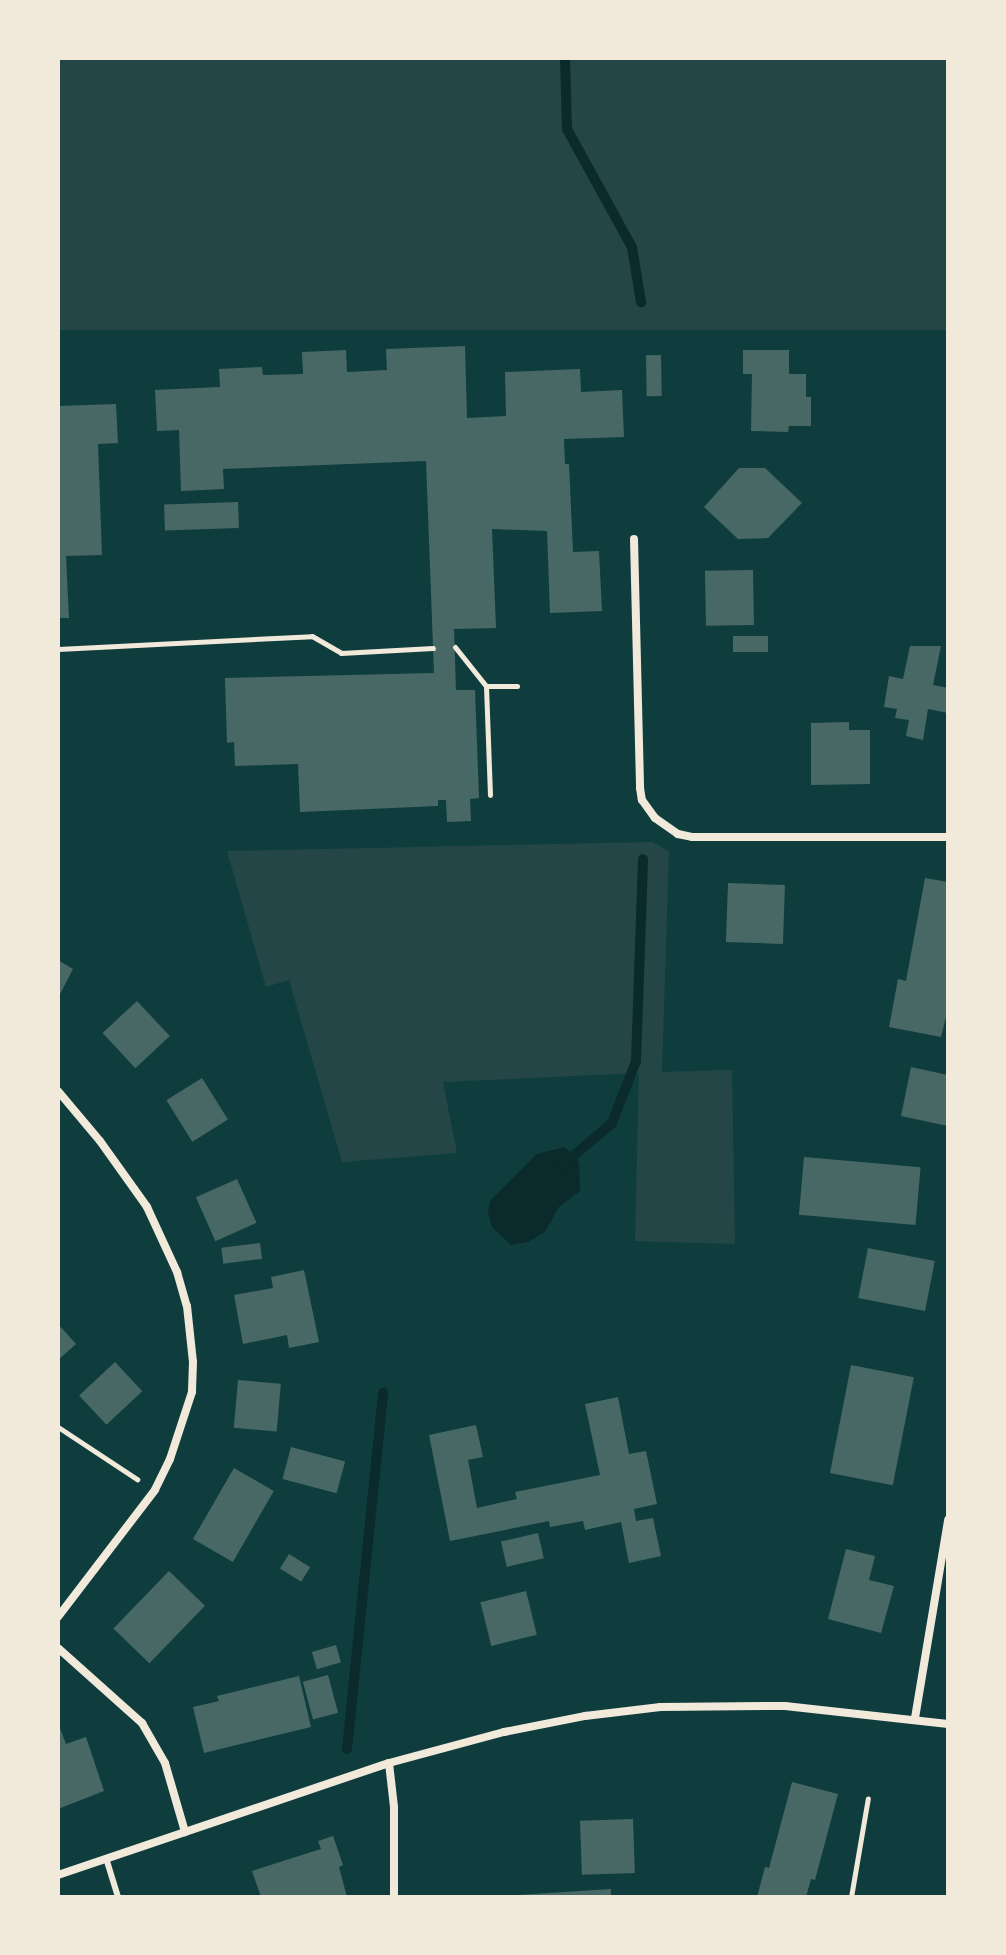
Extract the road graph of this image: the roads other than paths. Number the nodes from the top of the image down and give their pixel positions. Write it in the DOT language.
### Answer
graph roads {
  1 [pos="634,539"];
  2 [pos="948,837"];
  3 [pos="58,1091"];
  4 [pos="948,1520"];
  5 [pos="58,1617"];
  6 [pos="58,1648"];
  7 [pos="915,1718"];
  8 [pos="948,1724"];
  9 [pos="389,1763"];
  10 [pos="185,1832"];
  11 [pos="106,1858"];
  12 [pos="58,1875"];
  13 [pos="118,1897"];
  14 [pos="394,1897"];
  1 -- 2 [label="street"];
  3 -- 5 [label="street"];
  4 -- 7 [label="street"];
  6 -- 10 [label="street"];
  7 -- 8 [label="street"];
  7 -- 9 [label="street"];
  9 -- 10 [label="street"];
  9 -- 14 [label="street"];
  10 -- 11 [label="street"];
  11 -- 12 [label="street"];
  11 -- 13 [label="lane"];
}
